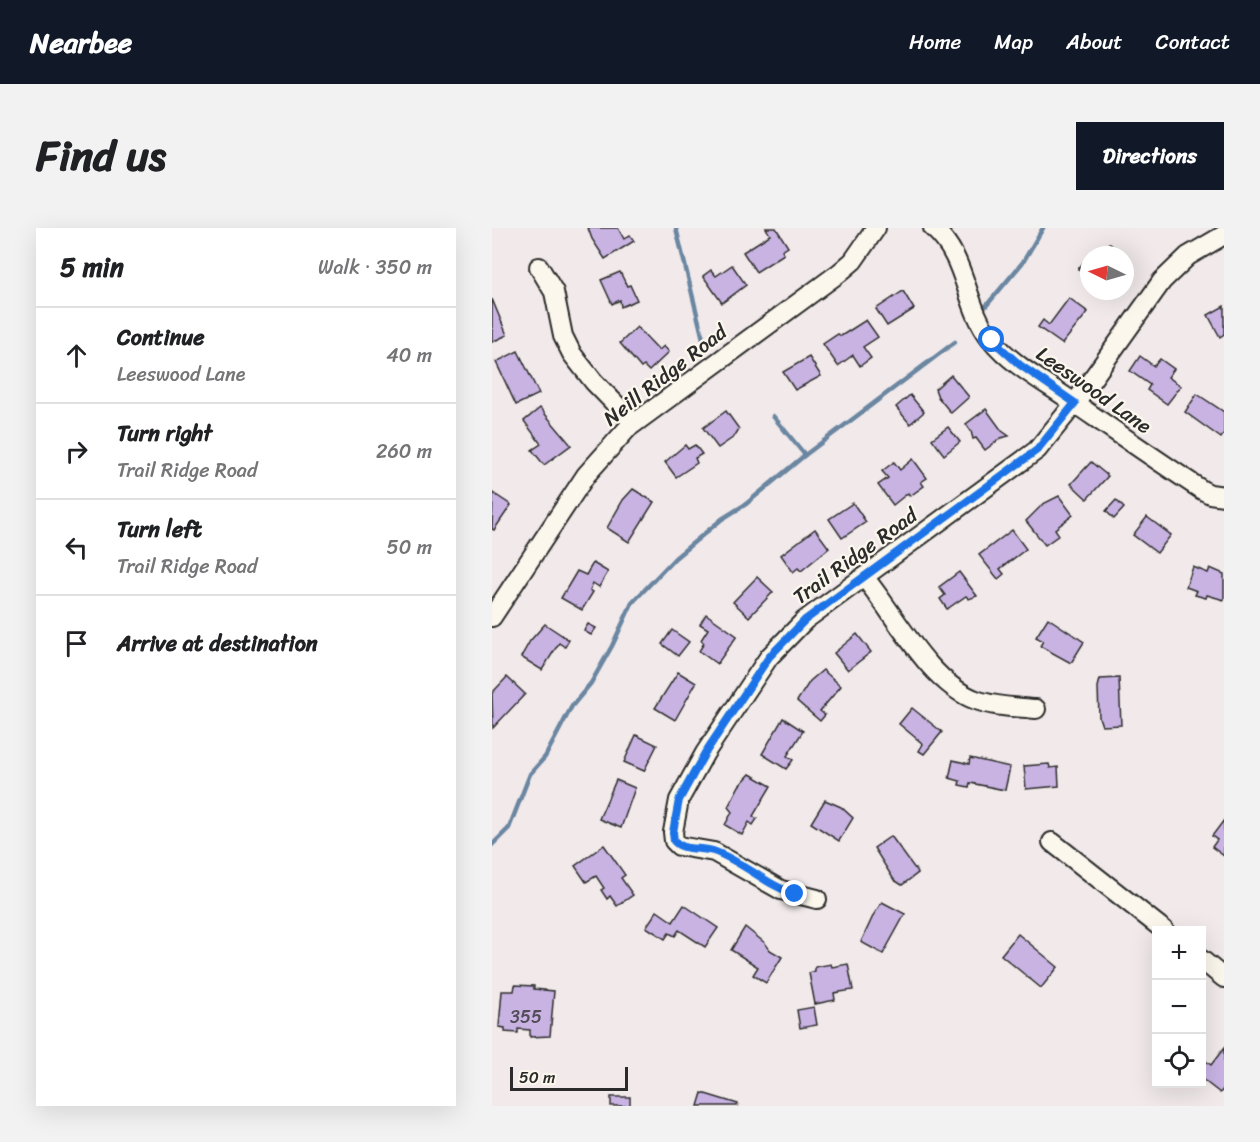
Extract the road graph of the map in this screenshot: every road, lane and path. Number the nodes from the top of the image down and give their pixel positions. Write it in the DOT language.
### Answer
graph roads {
  1 [pos="876,228"];
  2 [pos="933,228"];
  3 [pos="1224,235"];
  4 [pos="539,267"];
  5 [pos="1075,403"];
  6 [pos="634,423"];
  7 [pos="1224,496"];
  8 [pos="864,577"];
  9 [pos="492,617"];
  10 [pos="1036,709"];
  11 [pos="1052,842"];
  12 [pos="817,899"];
  13 [pos="1159,926"];
  14 [pos="1206,963"];
  15 [pos="1224,978"];
  1 -- 6 [label="street, Neill Ridge Road"];
  2 -- 5 [label="street, Leeswood Lane"];
  3 -- 5 [label="street, Trail Ridge Road"];
  4 -- 6 [label="street"];
  5 -- 7 [label="street, Leeswood Lane"];
  5 -- 8 [label="street, Trail Ridge Road"];
  6 -- 9 [label="street, Neill Ridge Road"];
  8 -- 10 [label="street"];
  8 -- 12 [label="street, Trail Ridge Road"];
  11 -- 13 [label="street"];
  14 -- 15 [label="street"];
}
